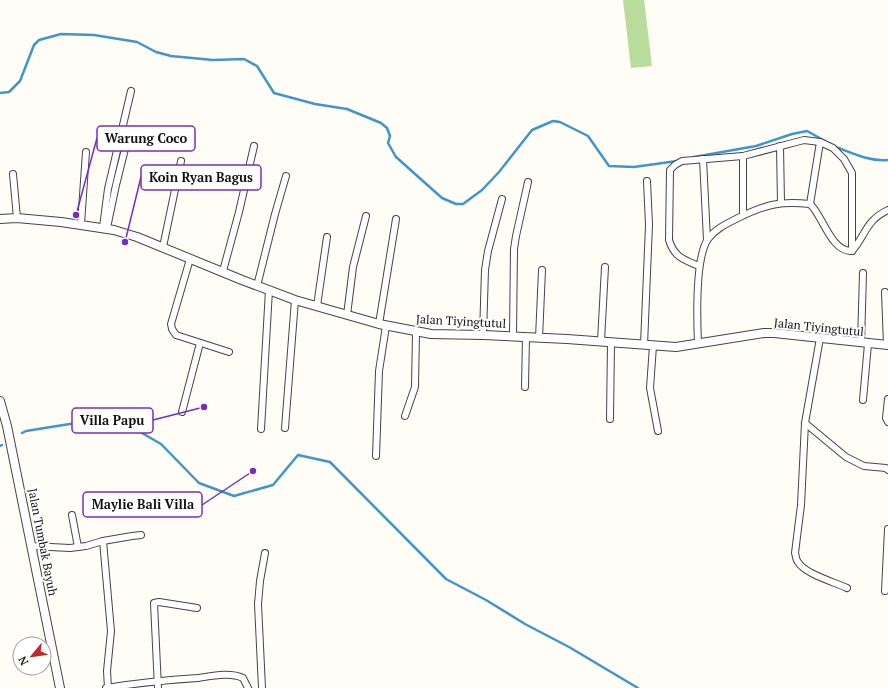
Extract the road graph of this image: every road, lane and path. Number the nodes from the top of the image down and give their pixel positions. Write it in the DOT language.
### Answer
graph roads {
  1 [pos="131,90"];
  2 [pos="127,141"];
  3 [pos="820,142"];
  4 [pos="254,146"];
  5 [pos="780,146"];
  6 [pos="86,152"];
  7 [pos="743,156"];
  8 [pos="703,159"];
  9 [pos="181,161"];
  10 [pos="14,174"];
  11 [pos="286,176"];
  12 [pos="647,181"];
  13 [pos="528,182"];
  14 [pos="502,199"];
  15 [pos="781,203"];
  16 [pos="810,204"];
  17 [pos="888,210"];
  18 [pos="743,215"];
  19 [pos="366,216"];
  20 [pos="17,218"];
  21 [pos="0,219"];
  22 [pos="396,219"];
  23 [pos="81,224"];
  24 [pos="105,228"];
  25 [pos="326,237"];
  26 [pos="707,240"];
  27 [pos="163,247"];
  28 [pos="852,250"];
  29 [pos="190,259"];
  30 [pos="699,266"];
  31 [pos="605,267"];
  32 [pos="542,270"];
  33 [pos="223,272"];
  34 [pos="863,273"];
  35 [pos="257,286"];
  36 [pos="269,290"];
  37 [pos="885,292"];
  38 [pos="295,300"];
  39 [pos="317,306"];
  40 [pos="347,315"];
  41 [pos="382,325"];
  42 [pos="416,332"];
  43 [pos="483,335"];
  44 [pos="513,336"];
  45 [pos="526,337"];
  46 [pos="539,338"];
  47 [pos="820,338"];
  48 [pos="200,342"];
  49 [pos="601,342"];
  50 [pos="611,342"];
  51 [pos="865,343"];
  52 [pos="698,344"];
  53 [pos="644,345"];
  54 [pos="887,345"];
  55 [pos="653,346"];
  56 [pos="229,352"];
  57 [pos="525,387"];
  58 [pos="863,400"];
  59 [pos="888,400"];
  60 [pos="0,401"];
  61 [pos="182,412"];
  62 [pos="405,416"];
  63 [pos="610,419"];
  64 [pos="888,422"];
  65 [pos="805,423"];
  66 [pos="285,428"];
  67 [pos="261,429"];
  68 [pos="658,431"];
  69 [pos="376,456"];
  70 [pos="888,470"];
  71 [pos="72,515"];
  72 [pos="888,529"];
  73 [pos="141,535"];
  74 [pos="102,541"];
  75 [pos="31,546"];
  76 [pos="78,547"];
  77 [pos="265,553"];
  78 [pos="847,588"];
  79 [pos="885,591"];
  80 [pos="197,608"];
  81 [pos="158,685"];
  82 [pos="60,688"];
  83 [pos="107,688"];
  84 [pos="248,688"];
  85 [pos="262,688"];
  1 -- 24 [label="street"];
  2 -- 24 [label="street"];
  3 -- 5 [label="street"];
  3 -- 16 [label="street"];
  3 -- 28 [label="street"];
  4 -- 33 [label="street"];
  5 -- 7 [label="street"];
  5 -- 15 [label="street"];
  6 -- 23 [label="street"];
  7 -- 8 [label="street"];
  7 -- 18 [label="street"];
  8 -- 26 [label="street"];
  8 -- 30 [label="street"];
  9 -- 27 [label="street"];
  10 -- 20 [label="street"];
  11 -- 35 [label="street"];
  12 -- 53 [label="street"];
  13 -- 44 [label="street"];
  14 -- 43 [label="street"];
  15 -- 16 [label="street"];
  15 -- 18 [label="street"];
  16 -- 28 [label="street"];
  17 -- 28 [label="street"];
  18 -- 26 [label="street"];
  19 -- 40 [label="street"];
  20 -- 21 [label="street, Jalan Tiyingtutul"];
  20 -- 23 [label="street, Jalan Tiyingtutul"];
  22 -- 41 [label="street"];
  23 -- 24 [label="street, Jalan Tiyingtutul"];
  24 -- 27 [label="street, Jalan Tiyingtutul"];
  25 -- 39 [label="street"];
  26 -- 30 [label="street"];
  27 -- 29 [label="street, Jalan Tiyingtutul"];
  29 -- 33 [label="street, Jalan Tiyingtutul"];
  29 -- 48 [label="street"];
  30 -- 52 [label="street"];
  31 -- 49 [label="street"];
  32 -- 46 [label="street"];
  33 -- 35 [label="street, Jalan Tiyingtutul"];
  34 -- 51 [label="street"];
  35 -- 36 [label="street, Jalan Tiyingtutul"];
  36 -- 38 [label="street, Jalan Tiyingtutul"];
  36 -- 67 [label="street"];
  37 -- 54 [label="street"];
  38 -- 39 [label="street, Jalan Tiyingtutul"];
  38 -- 66 [label="street"];
  39 -- 40 [label="street, Jalan Tiyingtutul"];
  40 -- 41 [label="street, Jalan Tiyingtutul"];
  41 -- 42 [label="street, Jalan Tiyingtutul"];
  41 -- 69 [label="street"];
  42 -- 43 [label="street, Jalan Tiyingtutul"];
  42 -- 62 [label="street"];
  43 -- 44 [label="street, Jalan Tiyingtutul"];
  44 -- 45 [label="street, Jalan Tiyingtutul"];
  45 -- 46 [label="street, Jalan Tiyingtutul"];
  45 -- 57 [label="street"];
  46 -- 49 [label="street, Jalan Tiyingtutul"];
  47 -- 51 [label="street, Jalan Tiyingtutul"];
  47 -- 52 [label="street, Jalan Tiyingtutul"];
  47 -- 65 [label="street"];
  48 -- 56 [label="street"];
  48 -- 61 [label="street"];
  49 -- 50 [label="street, Jalan Tiyingtutul"];
  50 -- 53 [label="street, Jalan Tiyingtutul"];
  50 -- 63 [label="street"];
  51 -- 54 [label="street, Jalan Tiyingtutul"];
  51 -- 58 [label="street"];
  52 -- 55 [label="street, Jalan Tiyingtutul"];
  53 -- 55 [label="street, Jalan Tiyingtutul"];
  55 -- 68 [label="street"];
  59 -- 64 [label="street"];
  60 -- 75 [label="street, Jalan Tumbak Bayuh"];
  65 -- 70 [label="street"];
  65 -- 78 [label="street"];
  71 -- 76 [label="street"];
  72 -- 79 [label="street"];
  73 -- 74 [label="street"];
  74 -- 76 [label="street"];
  74 -- 83 [label="street"];
  75 -- 76 [label="street"];
  75 -- 82 [label="street, Jalan Tumbak Bayuh"];
  77 -- 85 [label="street"];
  80 -- 81 [label="street"];
  81 -- 83 [label="street"];
  81 -- 84 [label="street"];
}
